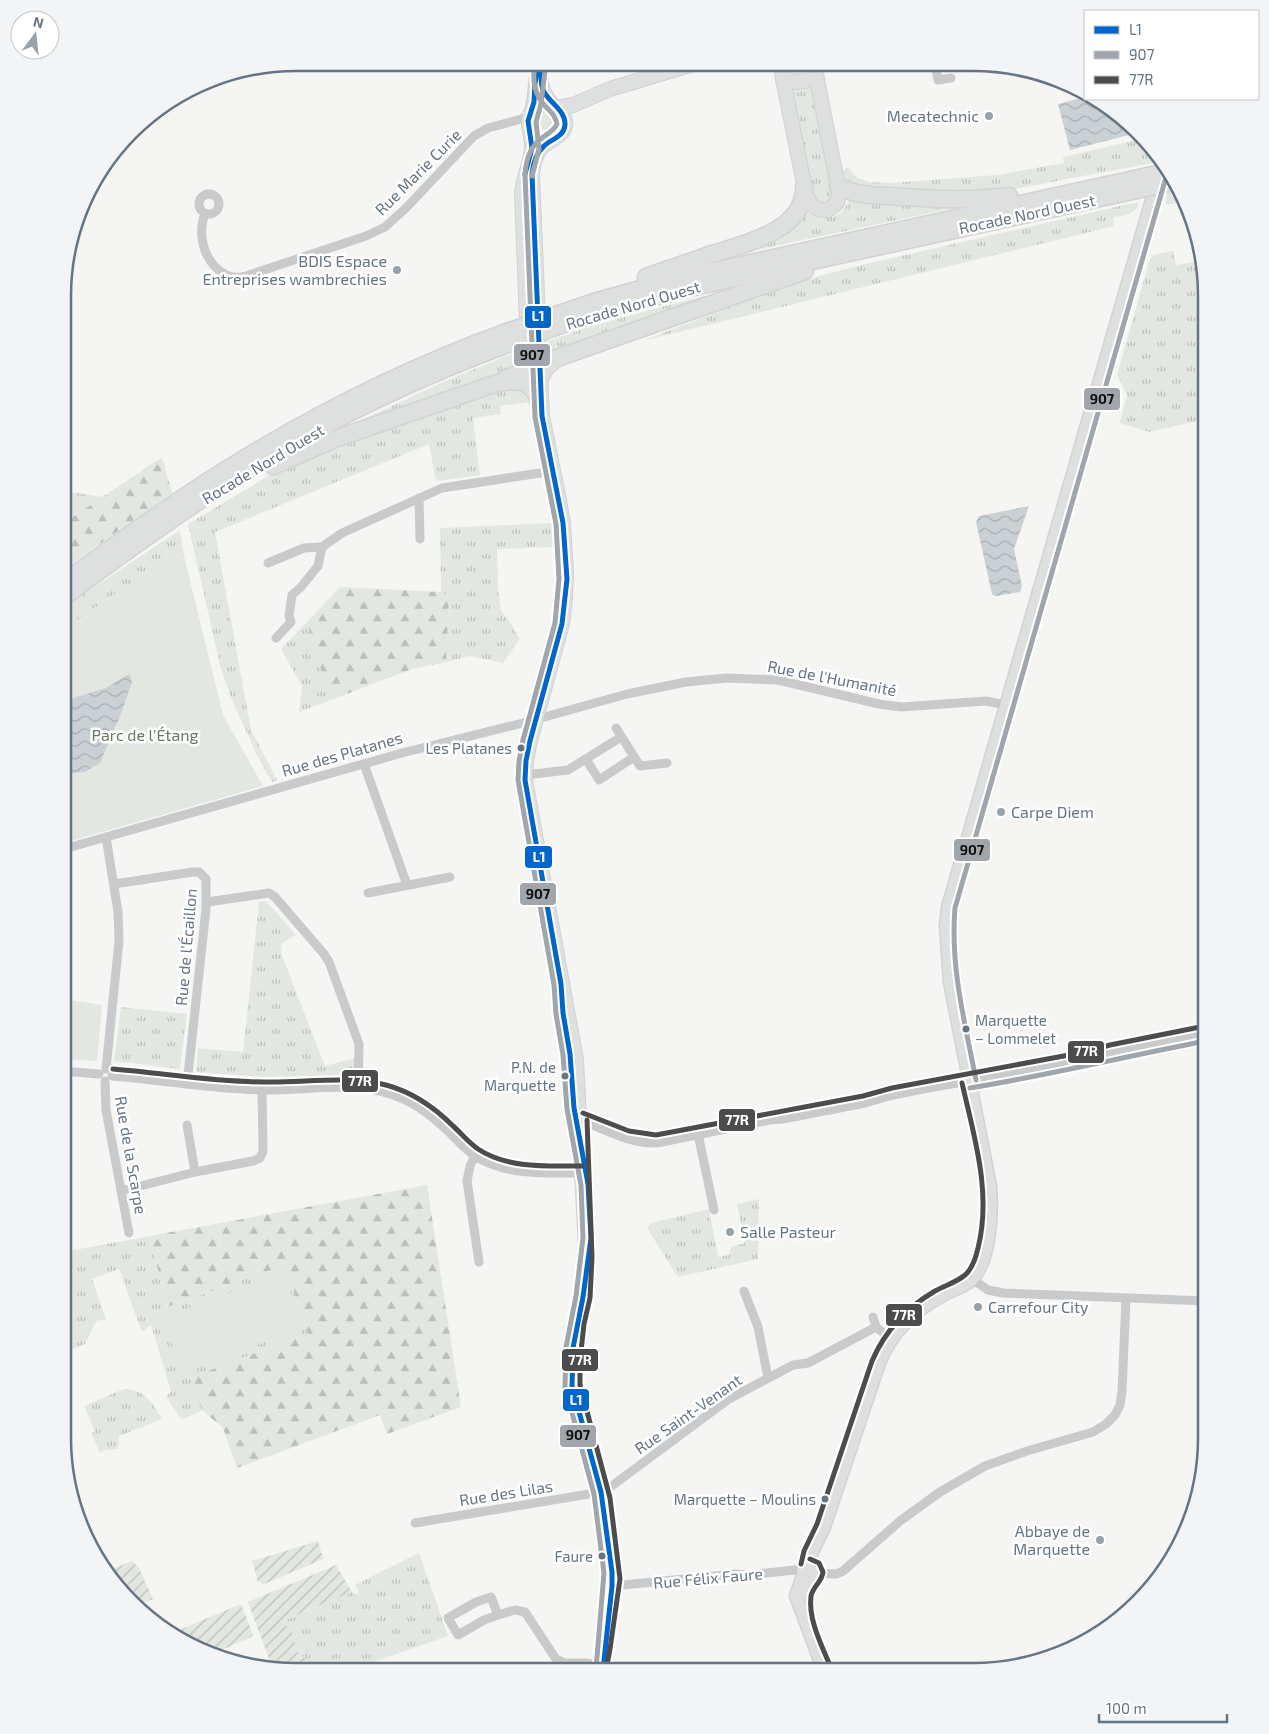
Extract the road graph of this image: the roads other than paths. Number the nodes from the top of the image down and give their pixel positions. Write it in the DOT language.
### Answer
graph roads {
  1 [pos="538,71"];
  2 [pos="541,71"];
  3 [pos="670,71"];
  4 [pos="782,71"];
  5 [pos="812,71"];
  6 [pos="815,71"];
  7 [pos="937,71"];
  8 [pos="783,78"];
  9 [pos="951,78"];
  10 [pos="597,95"];
  11 [pos="555,107"];
  12 [pos="530,123"];
  13 [pos="564,129"];
  14 [pos="552,140"];
  15 [pos="1159,170"];
  16 [pos="1161,172"];
  17 [pos="1161,173"];
  18 [pos="1138,180"];
  19 [pos="1167,182"];
  20 [pos="804,186"];
  21 [pos="838,186"];
  22 [pos="205,214"];
  23 [pos="896,242"];
  24 [pos="574,308"];
  25 [pos="554,321"];
  26 [pos="535,366"];
  27 [pos="494,384"];
  28 [pos="553,471"];
  29 [pos="200,497"];
  30 [pos="419,498"];
  31 [pos="164,518"];
  32 [pos="420,540"];
  33 [pos="322,547"];
  34 [pos="268,563"];
  35 [pos="71,578"];
  36 [pos="71,591"];
  37 [pos="276,638"];
  38 [pos="1006,705"];
  39 [pos="536,720"];
  40 [pos="616,728"];
  41 [pos="622,737"];
  42 [pos="634,757"];
  43 [pos="586,759"];
  44 [pos="364,764"];
  45 [pos="667,764"];
  46 [pos="525,775"];
  47 [pos="106,837"];
  48 [pos="71,847"];
  49 [pos="450,877"];
  50 [pos="114,884"];
  51 [pos="407,885"];
  52 [pos="368,893"];
  53 [pos="207,902"];
  54 [pos="1198,1035"];
  55 [pos="1198,1043"];
  56 [pos="1087,1058"];
  57 [pos="71,1072"];
  58 [pos="105,1075"];
  59 [pos="969,1081"];
  60 [pos="187,1084"];
  61 [pos="358,1088"];
  62 [pos="262,1090"];
  63 [pos="580,1120"];
  64 [pos="187,1125"];
  65 [pos="698,1134"];
  66 [pos="475,1156"];
  67 [pos="195,1172"];
  68 [pos="582,1173"];
  69 [pos="121,1191"];
  70 [pos="714,1210"];
  71 [pos="129,1233"];
  72 [pos="479,1262"];
  73 [pos="972,1279"];
  74 [pos="744,1290"];
  75 [pos="1126,1299"];
  76 [pos="1198,1301"];
  77 [pos="873,1317"];
  78 [pos="876,1327"];
  79 [pos="891,1339"];
  80 [pos="768,1378"];
  81 [pos="601,1492"];
  82 [pos="416,1523"];
  83 [pos="808,1573"];
  84 [pos="612,1586"];
  85 [pos="498,1615"];
  86 [pos="565,1663"];
  87 [pos="565,1663"];
  88 [pos="586,1663"];
  89 [pos="602,1663"];
  90 [pos="821,1663"];
  1 -- 12 [label="street"];
  2 -- 11 [label="street"];
  3 -- 10 [label="main road"];
  4 -- 8 [label="main road"];
  5 -- 8 [label="main road"];
  6 -- 21 [label="main road"];
  7 -- 9 [label="street"];
  8 -- 20 [label="main road"];
  10 -- 11 [label="main road"];
  10 -- 13 [label="main road"];
  11 -- 12 [label="main road"];
  11 -- 13 [label="main road"];
  12 -- 14 [label="main road"];
  12 -- 22 [label="street, Rue Marie Curie"];
  12 -- 26 [label="main road"];
  13 -- 14 [label="main road"];
  14 -- 26 [label="main road"];
  15 -- 18 [label="highway"];
  16 -- 38 [label="street"];
  17 -- 18 [label="highway, Rocade Nord Ouest, bridge"];
  18 -- 19 [label="highway, Rocade Nord Ouest, bridge"];
  18 -- 21 [label="highway"];
  18 -- 23 [label="highway, Rocade Nord Ouest"];
  18 -- 24 [label="highway, Rocade Nord Ouest"];
  20 -- 21 [label="main road"];
  20 -- 24 [label="highway"];
  23 -- 25 [label="highway, Rocade Nord Ouest"];
  23 -- 26 [label="highway"];
  24 -- 25 [label="highway, Rocade Nord Ouest"];
  25 -- 29 [label="highway, Rocade Nord Ouest, bridge"];
  26 -- 27 [label="highway"];
  26 -- 27 [label="highway"];
  26 -- 28 [label="main road"];
  27 -- 29 [label="highway"];
  28 -- 30 [label="street"];
  28 -- 39 [label="main road"];
  29 -- 31 [label="highway, Rocade Nord Ouest"];
  30 -- 32 [label="street"];
  30 -- 33 [label="street"];
  31 -- 35 [label="highway, Rocade Nord Ouest"];
  31 -- 36 [label="highway, Rocade Nord Ouest"];
  33 -- 34 [label="street"];
  33 -- 37 [label="street"];
  38 -- 39 [label="street, Rue de l'Humanité"];
  38 -- 59 [label="street"];
  39 -- 44 [label="street, Rue des Platanes"];
  39 -- 46 [label="main road"];
  40 -- 41 [label="street"];
  41 -- 42 [label="street"];
  41 -- 43 [label="street"];
  42 -- 43 [label="street"];
  42 -- 45 [label="street"];
  43 -- 46 [label="street"];
  44 -- 47 [label="street, Rue des Platanes"];
  44 -- 51 [label="street"];
  46 -- 63 [label="main road"];
  47 -- 48 [label="street, Rue des Platanes"];
  47 -- 50 [label="street, Rue de la Scarpe"];
  49 -- 51 [label="street"];
  50 -- 53 [label="street, Rue de l'Écaillon"];
  50 -- 58 [label="street, Rue de la Scarpe"];
  51 -- 52 [label="street"];
  53 -- 60 [label="street, Rue de l'Écaillon"];
  53 -- 61 [label="street"];
  54 -- 56 [label="street"];
  55 -- 56 [label="street"];
  56 -- 59 [label="street"];
  57 -- 58 [label="street"];
  58 -- 60 [label="street"];
  58 -- 69 [label="street, Rue de la Scarpe"];
  59 -- 65 [label="street"];
  59 -- 73 [label="street"];
  60 -- 62 [label="street"];
  61 -- 62 [label="street"];
  61 -- 66 [label="street"];
  62 -- 67 [label="street"];
  63 -- 65 [label="street"];
  63 -- 68 [label="main road"];
  64 -- 67 [label="street"];
  65 -- 70 [label="street"];
  66 -- 68 [label="street"];
  66 -- 72 [label="street"];
  67 -- 69 [label="street"];
  68 -- 81 [label="main road"];
  69 -- 71 [label="street, Rue de la Scarpe"];
  73 -- 75 [label="street"];
  73 -- 79 [label="street"];
  74 -- 80 [label="street"];
  75 -- 76 [label="street"];
  75 -- 83 [label="street, Rue Félix Faure"];
  77 -- 78 [label="street"];
  78 -- 79 [label="street"];
  78 -- 80 [label="street, Rue Saint-Venant"];
  79 -- 83 [label="street"];
  80 -- 81 [label="street, Rue Saint-Venant"];
  81 -- 82 [label="street, Rue des Lilas"];
  81 -- 84 [label="main road"];
  83 -- 84 [label="street, Rue Félix Faure"];
  83 -- 90 [label="street"];
  84 -- 89 [label="main road"];
  85 -- 85 [label="street"];
  85 -- 87 [label="street"];
  86 -- 88 [label="street"];
}
